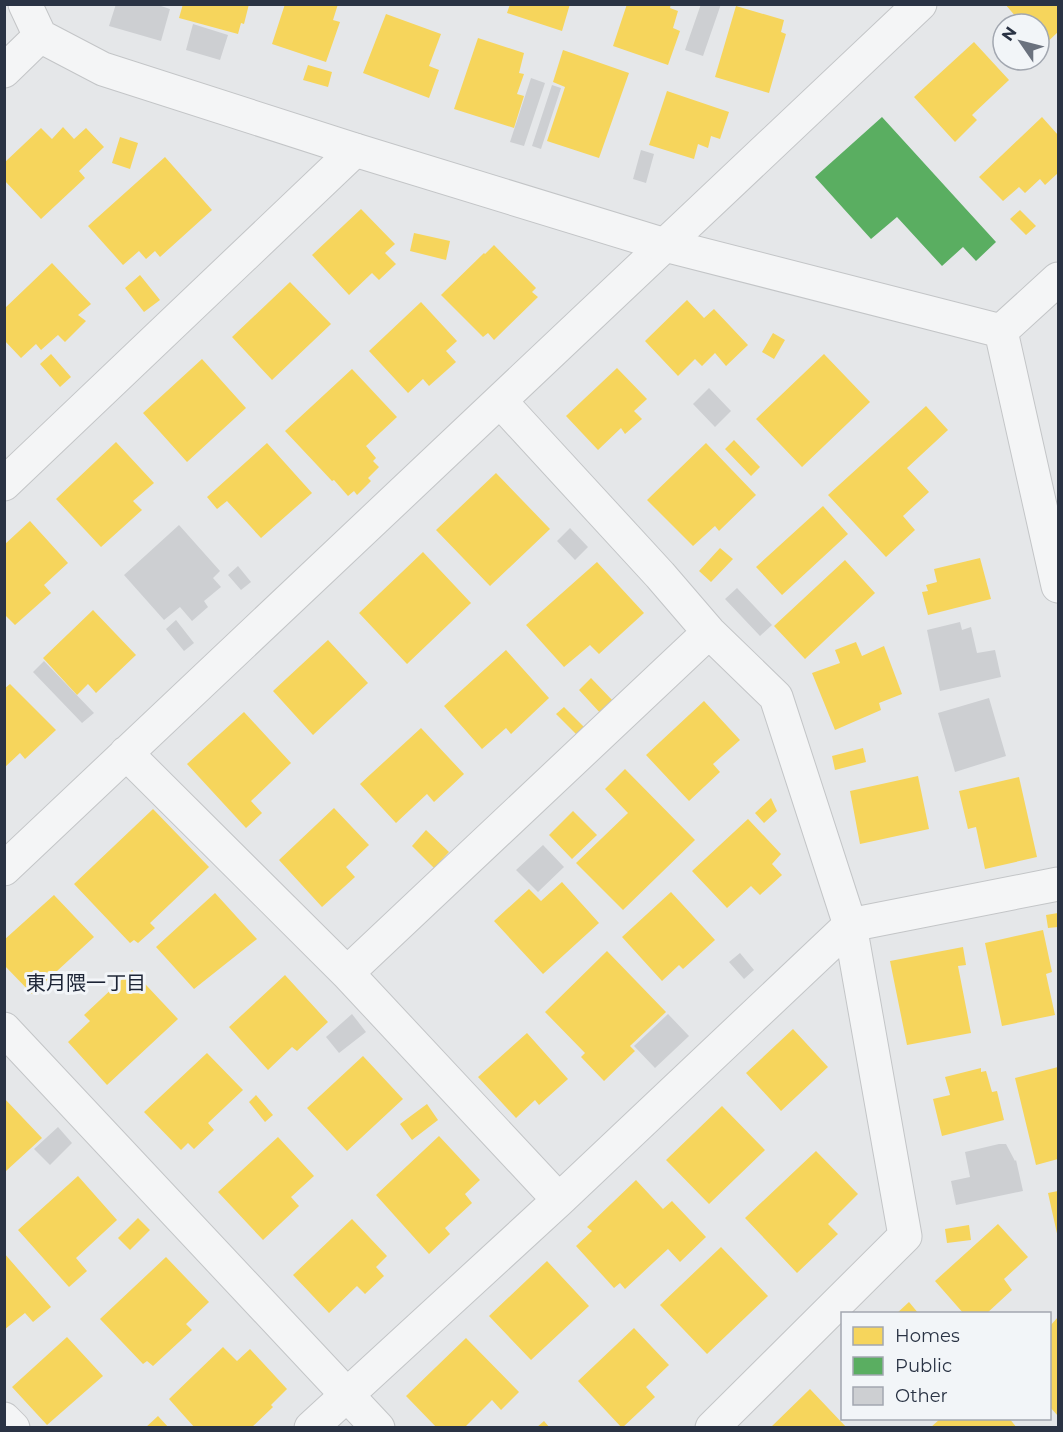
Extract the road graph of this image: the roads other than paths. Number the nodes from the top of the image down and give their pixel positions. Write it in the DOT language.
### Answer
graph roads {
  1 [pos="25,4"];
  2 [pos="916,5"];
  3 [pos="40,36"];
  4 [pos="4,70"];
  5 [pos="355,150"];
  6 [pos="665,245"];
  7 [pos="1059,279"];
  8 [pos="1001,331"];
  9 [pos="500,401"];
  10 [pos="4,484"];
  11 [pos="1059,586"];
  12 [pos="709,632"];
  13 [pos="126,753"];
  14 [pos="4,869"];
  15 [pos="1059,884"];
  16 [pos="850,925"];
  17 [pos="347,974"];
  18 [pos="4,1029"];
  19 [pos="559,1200"];
  20 [pos="347,1394"];
  21 [pos="4,1419"];
  22 [pos="13,1428"];
  23 [pos="311,1428"];
  24 [pos="378,1428"];
  25 [pos="712,1428"];
  1 -- 3 [label="street"];
  2 -- 6 [label="street"];
  3 -- 4 [label="street"];
  3 -- 5 [label="street"];
  5 -- 6 [label="street"];
  5 -- 10 [label="street"];
  6 -- 8 [label="street"];
  6 -- 9 [label="street"];
  7 -- 8 [label="street"];
  8 -- 11 [label="street"];
  9 -- 12 [label="street"];
  9 -- 13 [label="street"];
  12 -- 16 [label="street"];
  12 -- 17 [label="street"];
  13 -- 14 [label="street"];
  13 -- 17 [label="street"];
  15 -- 16 [label="street"];
  16 -- 19 [label="street"];
  16 -- 25 [label="street"];
  17 -- 19 [label="street"];
  18 -- 20 [label="street"];
  19 -- 20 [label="street"];
  20 -- 23 [label="street"];
  20 -- 24 [label="street"];
  21 -- 22 [label="street"];
}
